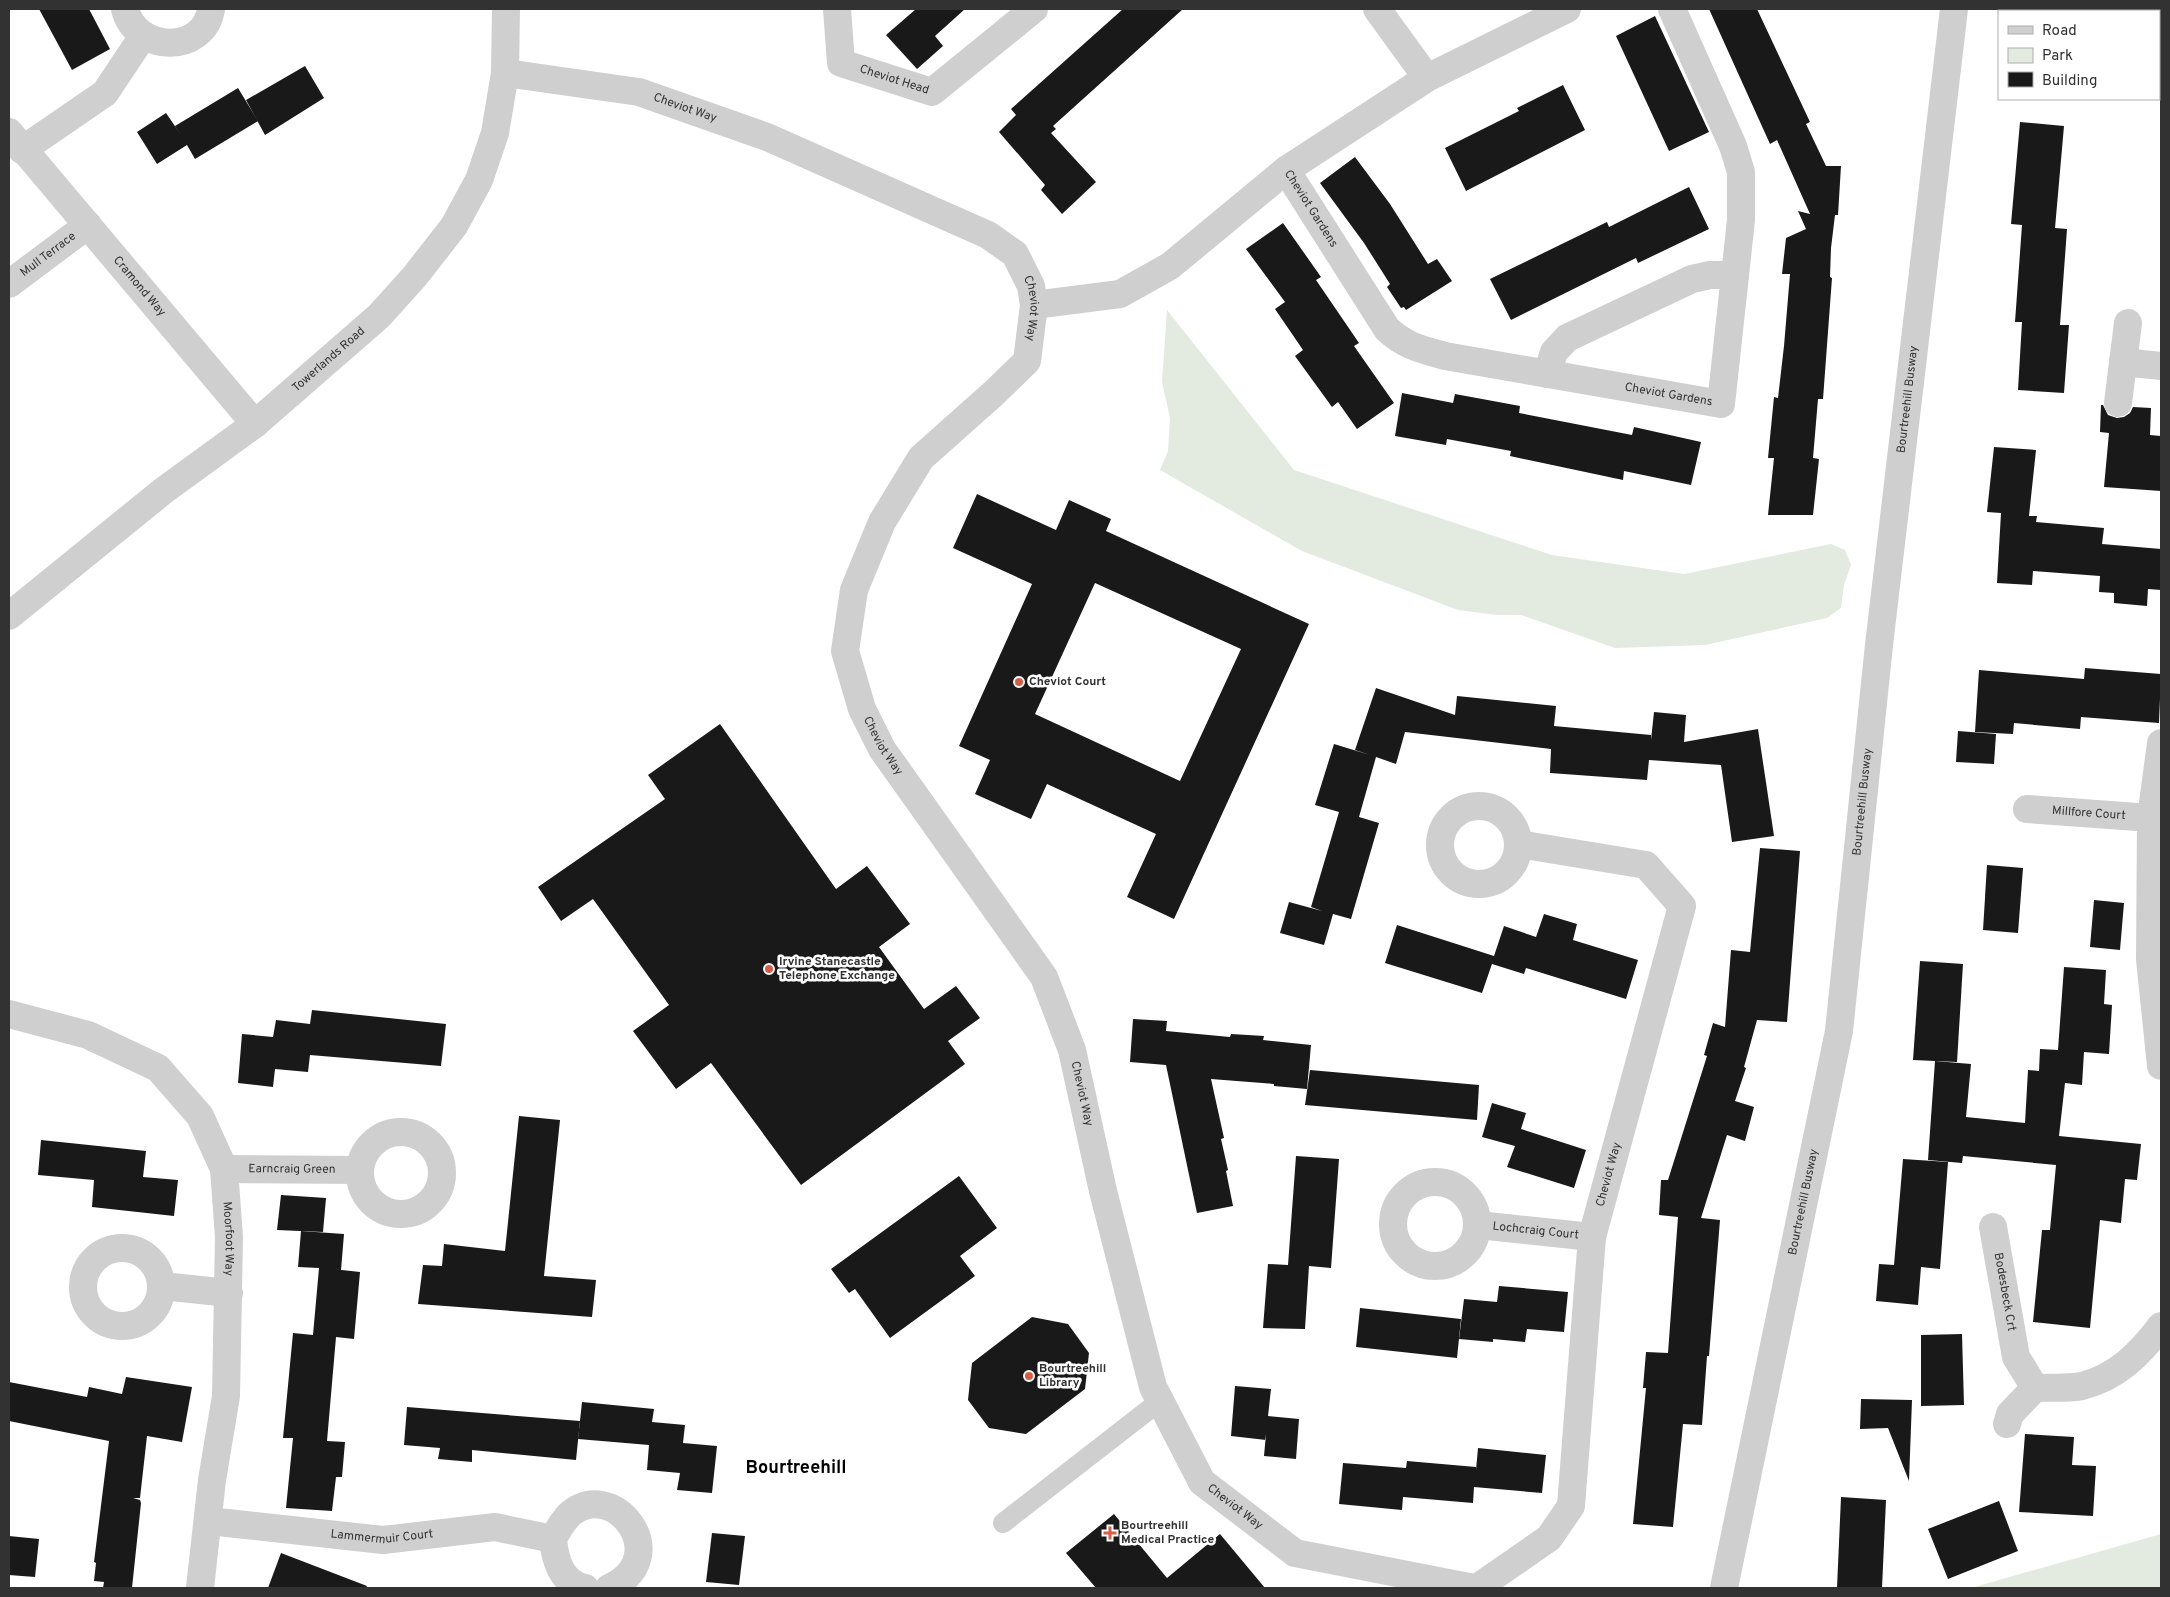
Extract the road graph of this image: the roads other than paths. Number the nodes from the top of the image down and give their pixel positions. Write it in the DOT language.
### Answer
graph roads {
  1 [pos="125,9"];
  2 [pos="211,9"];
  3 [pos="506,9"];
  4 [pos="837,9"];
  5 [pos="1034,9"];
  6 [pos="1377,9"];
  7 [pos="1567,9"];
  8 [pos="1672,9"];
  9 [pos="1954,9"];
  10 [pos="143,36"];
  11 [pos="505,73"];
  12 [pos="1427,78"];
  13 [pos="15,141"];
  14 [pos="1286,170"];
  15 [pos="88,225"];
  16 [pos="1735,276"];
  17 [pos="9,284"];
  18 [pos="1034,305"];
  19 [pos="2128,323"];
  20 [pos="2123,362"];
  21 [pos="2161,366"];
  22 [pos="1547,374"];
  23 [pos="2118,403"];
  24 [pos="255,424"];
  25 [pos="9,616"];
  26 [pos="2161,743"];
  27 [pos="2027,809"];
  28 [pos="2151,818"];
  29 [pos="1519,844"];
  30 [pos="9,1014"];
  31 [pos="2161,1066"];
  32 [pos="224,1169"];
  33 [pos="360,1170"];
  34 [pos="1478,1225"];
  35 [pos="1993,1227"];
  36 [pos="1592,1237"];
  37 [pos="162,1286"];
  38 [pos="229,1293"];
  39 [pos="2161,1326"];
  40 [pos="2035,1388"];
  41 [pos="1160,1401"];
  42 [pos="2008,1424"];
  43 [pos="209,1521"];
  44 [pos="1003,1523"];
  45 [pos="553,1539"];
  46 [pos="200,1588"];
  47 [pos="585,1588"];
  48 [pos="609,1588"];
  49 [pos="1475,1588"];
  50 [pos="1724,1588"];
  1 -- 10 [label="street"];
  2 -- 10 [label="street"];
  3 -- 11 [label="street, Towerlands Road"];
  4 -- 5 [label="street, Cheviot Head"];
  6 -- 12 [label="street"];
  7 -- 12 [label="street, Cheviot Gardens"];
  8 -- 16 [label="street, Cheviot Gardens"];
  9 -- 50 [label="street, Bourtreehill Busway"];
  10 -- 13 [label="street, Cramond Way"];
  11 -- 18 [label="street, Cheviot Way"];
  11 -- 24 [label="street, Towerlands Road"];
  12 -- 14 [label="street, Cheviot Gardens"];
  13 -- 15 [label="street, Cramond Way"];
  14 -- 18 [label="street"];
  14 -- 22 [label="street, Cheviot Gardens"];
  15 -- 17 [label="street, Mull Terrace"];
  15 -- 24 [label="street, Cramond Way"];
  16 -- 22 [label="street"];
  16 -- 22 [label="street, Cheviot Gardens"];
  18 -- 41 [label="street, Cheviot Way"];
  19 -- 20 [label="street"];
  20 -- 21 [label="street"];
  20 -- 23 [label="street"];
  24 -- 25 [label="street, Towerlands Road"];
  26 -- 28 [label="street"];
  27 -- 28 [label="street, Millfore Court"];
  28 -- 31 [label="street"];
  29 -- 36 [label="street, Cheviot Way"];
  30 -- 32 [label="street, Moorfoot Way"];
  32 -- 33 [label="street, Earncraig Green"];
  32 -- 38 [label="street, Moorfoot Way"];
  34 -- 36 [label="street, Lochcraig Court"];
  35 -- 40 [label="street, Bodesbeck Crt"];
  36 -- 49 [label="street, Cheviot Way"];
  37 -- 38 [label="street"];
  38 -- 43 [label="street, Moorfoot Way"];
  39 -- 40 [label="street"];
  40 -- 42 [label="street"];
  41 -- 44 [label="lane"];
  41 -- 49 [label="street, Cheviot Way"];
  43 -- 45 [label="street, Lammermuir Court"];
  43 -- 46 [label="street, Moorfoot Way"];
  45 -- 47 [label="street"];
  45 -- 48 [label="street"];
}
